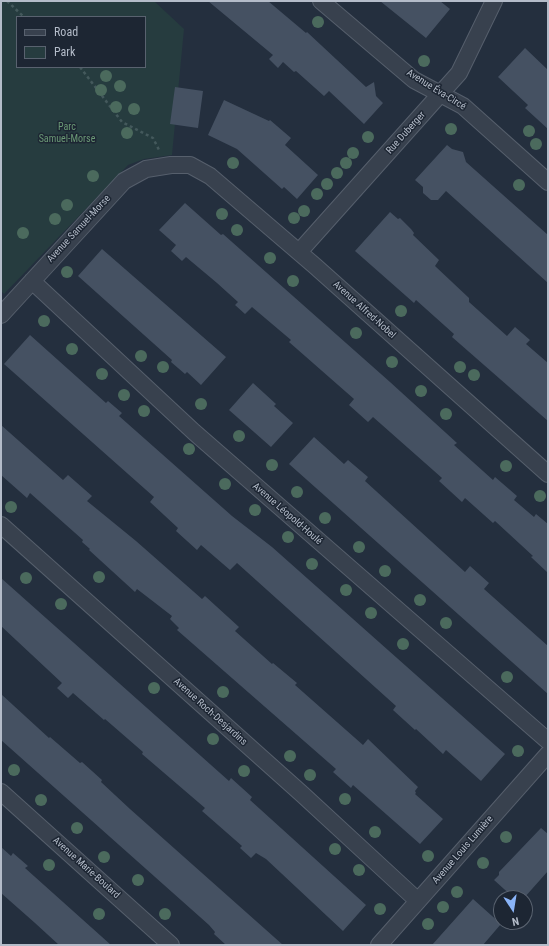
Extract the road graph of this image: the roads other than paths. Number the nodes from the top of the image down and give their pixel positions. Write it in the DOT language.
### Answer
graph roads {
  1 [pos="321,1"];
  2 [pos="494,1"];
  3 [pos="440,94"];
  4 [pos="169,165"];
  5 [pos="548,182"];
  6 [pos="299,252"];
  7 [pos="32,281"];
  8 [pos="1,315"];
  9 [pos="548,474"];
  10 [pos="1,525"];
  11 [pos="548,741"];
  12 [pos="548,754"];
  13 [pos="1,792"];
  14 [pos="418,901"];
  15 [pos="171,945"];
  16 [pos="379,945"];
  1 -- 3 [label="street, Avenue Éva-Circé"];
  2 -- 3 [label="street, Rue Duberger"];
  3 -- 5 [label="street, Avenue Éva-Circé"];
  3 -- 6 [label="street, Rue Duberger"];
  4 -- 6 [label="street, Avenue Alfred-Nobel"];
  4 -- 7 [label="street, Avenue Samuel-Morse"];
  6 -- 9 [label="street, Avenue Alfred-Nobel"];
  7 -- 8 [label="street, Avenue Samuel-Morse"];
  7 -- 11 [label="street, Avenue Léopold-Houlé"];
  10 -- 14 [label="street, Avenue Roch-Desjardins"];
  12 -- 14 [label="street, Avenue Louis Lumière"];
  13 -- 15 [label="street, Avenue Marie-Boulard"];
  14 -- 16 [label="street, Avenue Louis Lumière"];
}
